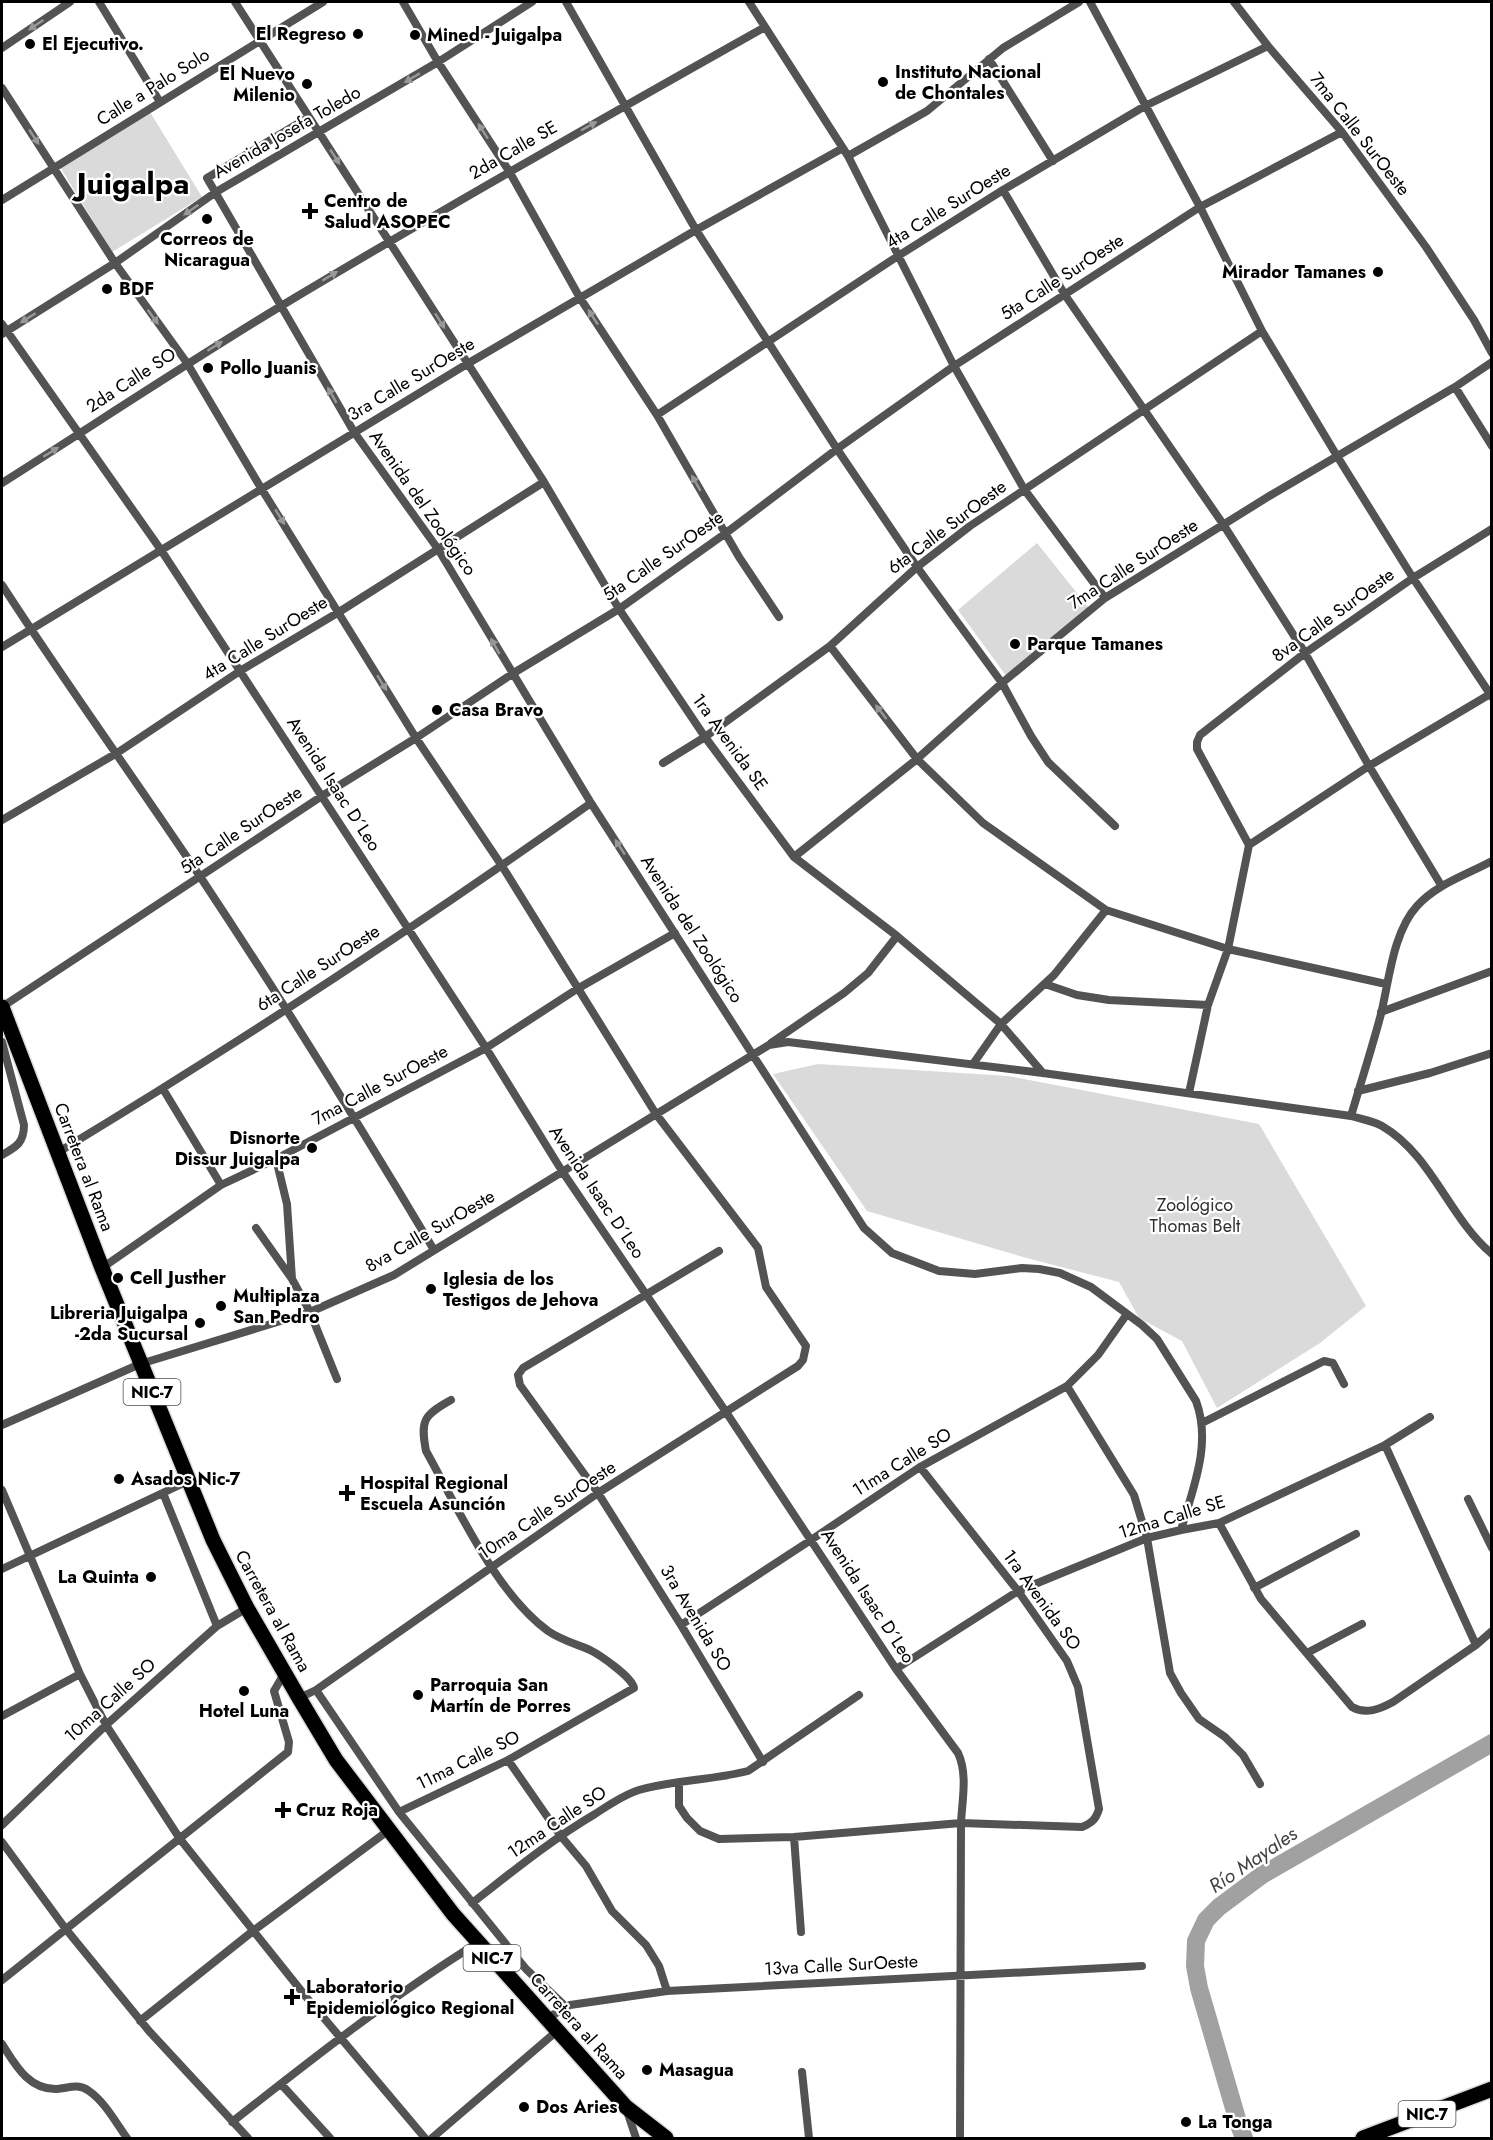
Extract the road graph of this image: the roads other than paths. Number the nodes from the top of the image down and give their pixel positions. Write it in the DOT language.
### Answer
graph roads {
  1 [pos="70,2"];
  2 [pos="99,2"];
  3 [pos="236,2"];
  4 [pos="323,2"];
  5 [pos="403,2"];
  6 [pos="532,2"];
  7 [pos="566,2"];
  8 [pos="748,2"];
  9 [pos="1079,2"];
  10 [pos="1090,2"];
  11 [pos="1234,2"];
  12 [pos="765,27"];
  13 [pos="260,40"];
  14 [pos="1268,46"];
  15 [pos="2,48"];
  16 [pos="989,59"];
  17 [pos="438,62"];
  18 [pos="2,88"];
  19 [pos="159,102"];
  20 [pos="624,106"];
  21 [pos="1145,106"];
  22 [pos="309,117"];
  23 [pos="1342,132"];
  24 [pos="320,133"];
  25 [pos="845,152"];
  26 [pos="1053,160"];
  27 [pos="54,168"];
  28 [pos="509,171"];
  29 [pos="1003,190"];
  30 [pos="216,192"];
  31 [pos="2,200"];
  32 [pos="1200,207"];
  33 [pos="696,230"];
  34 [pos="390,241"];
  35 [pos="898,256"];
  36 [pos="115,263"];
  37 [pos="1065,295"];
  38 [pos="580,298"];
  39 [pos="280,306"];
  40 [pos="3,330"];
  41 [pos="1262,331"];
  42 [pos="768,343"];
  43 [pos="1491,353"];
  44 [pos="1491,362"];
  45 [pos="188,363"];
  46 [pos="467,364"];
  47 [pos="954,366"];
  48 [pos="1455,387"];
  49 [pos="1144,408"];
  50 [pos="657,415"];
  51 [pos="354,432"];
  52 [pos="78,435"];
  53 [pos="1491,446"];
  54 [pos="837,448"];
  55 [pos="1337,456"];
  56 [pos="544,482"];
  57 [pos="2,483"];
  58 [pos="261,488"];
  59 [pos="1024,489"];
  60 [pos="1223,525"];
  61 [pos="1491,529"];
  62 [pos="726,533"];
  63 [pos="438,549"];
  64 [pos="161,550"];
  65 [pos="917,567"];
  66 [pos="1413,578"];
  67 [pos="2,585"];
  68 [pos="1104,598"];
  69 [pos="619,609"];
  70 [pos="339,612"];
  71 [pos="779,617"];
  72 [pos="30,628"];
  73 [pos="830,646"];
  74 [pos="2,647"];
  75 [pos="1305,653"];
  76 [pos="240,671"];
  77 [pos="512,674"];
  78 [pos="1002,683"];
  79 [pos="1491,695"];
  80 [pos="705,737"];
  81 [pos="416,738"];
  82 [pos="117,753"];
  83 [pos="917,759"];
  84 [pos="663,763"];
  85 [pos="1369,766"];
  86 [pos="322,796"];
  87 [pos="591,803"];
  88 [pos="2,820"];
  89 [pos="1115,826"];
  90 [pos="1249,845"];
  91 [pos="794,857"];
  92 [pos="1491,861"];
  93 [pos="501,866"];
  94 [pos="201,878"];
  95 [pos="1441,885"];
  96 [pos="1106,910"];
  97 [pos="407,929"];
  98 [pos="675,933"];
  99 [pos="897,936"];
  100 [pos="1228,949"];
  101 [pos="1491,971"];
  102 [pos="1046,984"];
  103 [pos="1386,984"];
  104 [pos="577,989"];
  105 [pos="1208,1005"];
  106 [pos="2,1007"];
  107 [pos="286,1008"];
  108 [pos="1381,1012"];
  109 [pos="1001,1024"];
  110 [pos="769,1045"];
  111 [pos="6,1048"];
  112 [pos="486,1048"];
  113 [pos="1491,1053"];
  114 [pos="753,1056"];
  115 [pos="973,1064"];
  116 [pos="1043,1073"];
  117 [pos="163,1089"];
  118 [pos="1358,1091"];
  119 [pos="1189,1093"];
  120 [pos="656,1114"];
  121 [pos="1351,1116"];
  122 [pos="355,1117"];
  123 [pos="57,1153"];
  124 [pos="2,1155"];
  125 [pos="276,1159"];
  126 [pos="562,1171"];
  127 [pos="221,1185"];
  128 [pos="256,1228"];
  129 [pos="434,1250"];
  130 [pos="719,1251"];
  131 [pos="1491,1254"];
  132 [pos="102,1268"];
  133 [pos="292,1279"];
  134 [pos="645,1293"];
  135 [pos="310,1312"];
  136 [pos="1127,1314"];
  137 [pos="140,1364"];
  138 [pos="337,1379"];
  139 [pos="1344,1384"];
  140 [pos="1067,1386"];
  141 [pos="451,1400"];
  142 [pos="726,1412"];
  143 [pos="1430,1417"];
  144 [pos="1202,1423"];
  145 [pos="2,1425"];
  146 [pos="1385,1444"];
  147 [pos="920,1467"];
  148 [pos="188,1481"];
  149 [pos="2,1490"];
  150 [pos="163,1493"];
  151 [pos="598,1493"];
  152 [pos="1468,1498"];
  153 [pos="1219,1523"];
  154 [pos="1181,1530"];
  155 [pos="1356,1534"];
  156 [pos="1147,1538"];
  157 [pos="811,1540"];
  158 [pos="1491,1548"];
  159 [pos="28,1555"];
  160 [pos="491,1568"];
  161 [pos="2,1569"];
  162 [pos="1254,1588"];
  163 [pos="1017,1591"];
  164 [pos="247,1608"];
  165 [pos="1362,1624"];
  166 [pos="681,1625"];
  167 [pos="217,1626"];
  168 [pos="1491,1631"];
  169 [pos="1476,1645"];
  170 [pos="1307,1653"];
  171 [pos="896,1670"];
  172 [pos="285,1672"];
  173 [pos="80,1674"];
  174 [pos="316,1690"];
  175 [pos="859,1695"];
  176 [pos="299,1698"];
  177 [pos="2,1716"];
  178 [pos="106,1725"];
  179 [pos="508,1760"];
  180 [pos="763,1762"];
  181 [pos="679,1784"];
  182 [pos="1260,1784"];
  183 [pos="399,1812"];
  184 [pos="961,1823"];
  185 [pos="2,1825"];
  186 [pos="389,1830"];
  187 [pos="560,1835"];
  188 [pos="794,1837"];
  189 [pos="180,1839"];
  190 [pos="2,1842"];
  191 [pos="472,1903"];
  192 [pos="65,1928"];
  193 [pos="253,1931"];
  194 [pos="801,1932"];
  195 [pos="479,1942"];
  196 [pos="1142,1966"];
  197 [pos="961,1975"];
  198 [pos="2,1980"];
  199 [pos="667,1991"];
  200 [pos="566,2007"];
  201 [pos="546,2019"];
  202 [pos="140,2021"];
  203 [pos="557,2031"];
  204 [pos="340,2037"];
  205 [pos="2,2044"];
  206 [pos="802,2072"];
  207 [pos="281,2084"];
  208 [pos="1491,2089"];
  209 [pos="626,2107"];
  210 [pos="232,2122"];
  211 [pos="127,2139"];
  212 [pos="248,2139"];
  213 [pos="330,2139"];
  214 [pos="425,2139"];
  215 [pos="432,2139"];
  216 [pos="636,2139"];
  217 [pos="666,2139"];
  218 [pos="809,2139"];
  219 [pos="960,2139"];
  220 [pos="1363,2139"];
  1 -- 15 [label="street, one-way"];
  2 -- 19 [label="street"];
  3 -- 13 [label="street, 1ra Avenida SE"];
  4 -- 13 [label="street, Calle a Palo Solo"];
  5 -- 17 [label="street"];
  6 -- 17 [label="street, Avenida Josefa Toledo"];
  7 -- 20 [label="street"];
  8 -- 12 [label="street"];
  9 -- 16 [label="street, 3ra Calle SurOeste"];
  10 -- 21 [label="street"];
  11 -- 14 [label="street, 7ma Calle SurOeste"];
  12 -- 20 [label="street, 2da Calle SE"];
  12 -- 25 [label="street"];
  13 -- 19 [label="street, Calle a Palo Solo"];
  13 -- 22 [label="street, 1ra Avenida SE"];
  14 -- 21 [label="street, 4ta Calle SurOeste"];
  14 -- 23 [label="street, 7ma Calle SurOeste"];
  16 -- 25 [label="street, 3ra Calle SurOeste"];
  16 -- 26 [label="street"];
  17 -- 24 [label="street, Avenida Josefa Toledo, one-way"];
  28 -- 17 [label="street, one-way"];
  18 -- 27 [label="street, one-way"];
  19 -- 27 [label="street, Calle a Palo Solo"];
  28 -- 20 [label="street, 2da Calle SE, one-way"];
  20 -- 33 [label="street"];
  21 -- 26 [label="street, 4ta Calle SurOeste"];
  21 -- 32 [label="street"];
  22 -- 24 [label="street, 1ra Avenida SE"];
  22 -- 30 [label="street"];
  23 -- 32 [label="street, 5ta Calle SurOeste"];
  23 -- 43 [label="street, 7ma Calle SurOeste"];
  24 -- 30 [label="street, Avenida Josefa Toledo"];
  24 -- 34 [label="street, 1ra Avenida SE, one-way"];
  25 -- 33 [label="street, 3ra Calle SurOeste"];
  25 -- 35 [label="street"];
  26 -- 29 [label="street, 4ta Calle SurOeste"];
  27 -- 31 [label="street, Calle a Palo Solo"];
  27 -- 36 [label="street"];
  28 -- 34 [label="street, 2da Calle SE"];
  28 -- 38 [label="street"];
  29 -- 35 [label="street, 4ta Calle SurOeste"];
  29 -- 37 [label="street"];
  30 -- 36 [label="street, Avenida Josefa Toledo, one-way"];
  30 -- 39 [label="street, Avenida del Zoológico"];
  32 -- 37 [label="street, 5ta Calle SurOeste"];
  32 -- 41 [label="street"];
  33 -- 38 [label="street, 3ra Calle SurOeste"];
  33 -- 42 [label="street"];
  39 -- 34 [label="street, 2da Calle SE, one-way"];
  34 -- 46 [label="street, 1ra Avenida SE, one-way"];
  35 -- 42 [label="street, 4ta Calle SurOeste"];
  35 -- 47 [label="street"];
  36 -- 40 [label="street, Avenida Josefa Toledo, one-way"];
  36 -- 45 [label="street, one-way"];
  37 -- 47 [label="street, 5ta Calle SurOeste"];
  37 -- 49 [label="street"];
  38 -- 46 [label="street, 3ra Calle SurOeste"];
  50 -- 38 [label="street, one-way"];
  45 -- 39 [label="street, 2da Calle SO, one-way"];
  51 -- 39 [label="street, Avenida del Zoológico, one-way"];
  40 -- 52 [label="street, Avenida Isaac D´Leo"];
  41 -- 49 [label="street, 6ta Calle SurOeste"];
  41 -- 55 [label="street"];
  42 -- 50 [label="street, 4ta Calle SurOeste"];
  42 -- 54 [label="street"];
  44 -- 48 [label="street, 7ma Calle SurOeste"];
  45 -- 52 [label="street, 2da Calle SO"];
  45 -- 58 [label="street"];
  46 -- 51 [label="street, 3ra Calle SurOeste"];
  46 -- 56 [label="street, 1ra Avenida SE"];
  47 -- 54 [label="street, 5ta Calle SurOeste"];
  47 -- 59 [label="street"];
  48 -- 53 [label="street"];
  48 -- 55 [label="street, 7ma Calle SurOeste"];
  49 -- 59 [label="street, 6ta Calle SurOeste"];
  49 -- 60 [label="street"];
  62 -- 50 [label="street, one-way"];
  51 -- 58 [label="street, 3ra Calle SurOeste"];
  51 -- 63 [label="street, Avenida del Zoológico"];
  57 -- 52 [label="street, 2da Calle SO, one-way"];
  52 -- 64 [label="street, Avenida Isaac D´Leo"];
  54 -- 62 [label="street, 5ta Calle SurOeste"];
  54 -- 65 [label="street"];
  55 -- 60 [label="street, 7ma Calle SurOeste"];
  55 -- 66 [label="street"];
  56 -- 63 [label="street, 4ta Calle SurOeste"];
  56 -- 69 [label="street, 1ra Avenida SE"];
  58 -- 64 [label="street, 3ra Calle SurOeste"];
  58 -- 70 [label="street, one-way"];
  59 -- 65 [label="street, 6ta Calle SurOeste"];
  59 -- 68 [label="street"];
  60 -- 68 [label="street, 7ma Calle SurOeste"];
  60 -- 75 [label="street"];
  61 -- 66 [label="street, 8va Calle SurOeste"];
  62 -- 69 [label="street, 5ta Calle SurOeste"];
  62 -- 71 [label="street"];
  63 -- 70 [label="street, 4ta Calle SurOeste"];
  77 -- 63 [label="street, Avenida del Zoológico, one-way"];
  64 -- 72 [label="street, 3ra Calle SurOeste"];
  64 -- 76 [label="street, Avenida Isaac D´Leo"];
  65 -- 73 [label="street, 6ta Calle SurOeste"];
  65 -- 78 [label="street"];
  66 -- 75 [label="street, 8va Calle SurOeste"];
  66 -- 79 [label="street"];
  67 -- 72 [label="street"];
  68 -- 78 [label="street, 7ma Calle SurOeste"];
  69 -- 77 [label="street, 5ta Calle SurOeste"];
  69 -- 80 [label="street, 1ra Avenida SE"];
  70 -- 76 [label="street, 4ta Calle SurOeste"];
  70 -- 81 [label="street, one-way"];
  72 -- 74 [label="street, 3ra Calle SurOeste"];
  72 -- 82 [label="street"];
  73 -- 80 [label="street, 6ta Calle SurOeste"];
  83 -- 73 [label="street, one-way"];
  75 -- 85 [label="street"];
  75 -- 90 [label="street, 8va Calle SurOeste"];
  76 -- 82 [label="street, 4ta Calle SurOeste"];
  76 -- 86 [label="street, Avenida Isaac D´Leo"];
  77 -- 81 [label="street, 5ta Calle SurOeste"];
  77 -- 87 [label="street, Avenida del Zoológico"];
  78 -- 83 [label="street, 7ma Calle SurOeste"];
  78 -- 89 [label="street"];
  79 -- 85 [label="street"];
  80 -- 84 [label="street, 6ta Calle SurOeste"];
  80 -- 91 [label="street, 1ra Avenida SE"];
  81 -- 86 [label="street, 5ta Calle SurOeste"];
  81 -- 93 [label="street"];
  82 -- 88 [label="street, 4ta Calle SurOeste"];
  82 -- 94 [label="street"];
  83 -- 91 [label="street, 7ma Calle SurOeste"];
  83 -- 96 [label="street"];
  85 -- 90 [label="street"];
  85 -- 95 [label="street"];
  86 -- 94 [label="street, 5ta Calle SurOeste"];
  86 -- 97 [label="street, Avenida Isaac D´Leo"];
  87 -- 93 [label="street, 6ta Calle SurOeste"];
  98 -- 87 [label="street, Avenida del Zoológico, one-way"];
  90 -- 100 [label="street"];
  91 -- 99 [label="street, 1ra Avenida SE"];
  92 -- 95 [label="street"];
  93 -- 97 [label="street, 6ta Calle SurOeste"];
  93 -- 104 [label="street"];
  94 -- 106 [label="street, 5ta Calle SurOeste"];
  94 -- 107 [label="street"];
  95 -- 103 [label="street"];
  96 -- 100 [label="street"];
  96 -- 102 [label="street"];
  97 -- 107 [label="street, 6ta Calle SurOeste"];
  97 -- 112 [label="street, Avenida Isaac D´Leo"];
  98 -- 104 [label="street, 7ma Calle SurOeste"];
  98 -- 114 [label="street, Avenida del Zoológico"];
  99 -- 109 [label="street, 1ra Avenida SE"];
  99 -- 110 [label="street, 8va Calle SurOeste"];
  100 -- 103 [label="street"];
  100 -- 105 [label="street"];
  101 -- 108 [label="street"];
  102 -- 105 [label="street"];
  102 -- 109 [label="street"];
  103 -- 108 [label="street"];
  104 -- 112 [label="street, 7ma Calle SurOeste"];
  104 -- 120 [label="street"];
  105 -- 119 [label="street"];
  106 -- 111 [label="highway, Carretera al Rama / NIC-7"];
  107 -- 117 [label="street, 6ta Calle SurOeste"];
  107 -- 122 [label="street"];
  108 -- 118 [label="street"];
  109 -- 115 [label="street"];
  109 -- 116 [label="street, 1ra Avenida SE"];
  110 -- 114 [label="street, 8va Calle SurOeste"];
  110 -- 115 [label="street"];
  111 -- 123 [label="highway, Carretera al Rama / NIC-7"];
  111 -- 124 [label="street"];
  112 -- 122 [label="street, 7ma Calle SurOeste"];
  112 -- 126 [label="street, Avenida Isaac D´Leo"];
  113 -- 118 [label="street"];
  114 -- 120 [label="street, 8va Calle SurOeste"];
  114 -- 136 [label="street, Avenida del Zoológico"];
  115 -- 116 [label="street"];
  116 -- 119 [label="street"];
  117 -- 123 [label="street, 6ta Calle SurOeste"];
  117 -- 127 [label="street"];
  118 -- 121 [label="street"];
  119 -- 121 [label="street"];
  120 -- 126 [label="street, 8va Calle SurOeste"];
  120 -- 142 [label="street, 10ma Calle SurOeste"];
  121 -- 131 [label="street"];
  122 -- 125 [label="street, 7ma Calle SurOeste"];
  122 -- 129 [label="street"];
  123 -- 132 [label="highway, Carretera al Rama / NIC-7"];
  125 -- 127 [label="street, 7ma Calle SurOeste"];
  125 -- 133 [label="street"];
  126 -- 129 [label="street, 8va Calle SurOeste"];
  126 -- 134 [label="street, Avenida Isaac D´Leo"];
  127 -- 132 [label="street, 7ma Calle SurOeste"];
  128 -- 133 [label="street"];
  129 -- 135 [label="street, 8va Calle SurOeste"];
  130 -- 134 [label="street"];
  132 -- 137 [label="highway, Carretera al Rama / NIC-7"];
  133 -- 135 [label="street"];
  134 -- 142 [label="street, Avenida Isaac D´Leo"];
  134 -- 151 [label="street, 3ra Avenida SO"];
  135 -- 137 [label="street, 8va Calle SurOeste"];
  135 -- 138 [label="street"];
  136 -- 140 [label="street, 11ma Calle SO"];
  136 -- 144 [label="street, Avenida del Zoológico"];
  137 -- 145 [label="street, 8va Calle SurOeste"];
  137 -- 148 [label="highway, Carretera al Rama / NIC-7"];
  139 -- 144 [label="street"];
  140 -- 147 [label="street, 11ma Calle SO"];
  140 -- 156 [label="street"];
  141 -- 160 [label="street"];
  142 -- 151 [label="street, 10ma Calle SurOeste"];
  142 -- 157 [label="street, Avenida Isaac D´Leo"];
  143 -- 146 [label="street, 12ma Calle SE"];
  144 -- 154 [label="street, Avenida del Zoológico"];
  146 -- 153 [label="street, 12ma Calle SE"];
  146 -- 169 [label="street"];
  147 -- 157 [label="street, 11ma Calle SO"];
  147 -- 163 [label="street, 1ra Avenida SO"];
  148 -- 150 [label="street"];
  148 -- 164 [label="highway, Carretera al Rama / NIC-7"];
  149 -- 159 [label="street"];
  150 -- 159 [label="street"];
  150 -- 167 [label="street"];
  151 -- 160 [label="street, 10ma Calle SurOeste"];
  151 -- 166 [label="street, 3ra Avenida SO"];
  152 -- 158 [label="street"];
  153 -- 154 [label="street, 12ma Calle SE"];
  153 -- 162 [label="street"];
  154 -- 156 [label="street, 12ma Calle SE"];
  155 -- 162 [label="street"];
  156 -- 163 [label="street, 12ma Calle SE"];
  156 -- 182 [label="street"];
  157 -- 166 [label="street, 11ma Calle SO"];
  157 -- 171 [label="street, Avenida Isaac D´Leo"];
  159 -- 161 [label="street"];
  159 -- 173 [label="street"];
  160 -- 174 [label="street, 10ma Calle SurOeste"];
  160 -- 179 [label="street, 11ma Calle SO"];
  162 -- 170 [label="street"];
  163 -- 171 [label="street, 12ma Calle SE"];
  163 -- 184 [label="street, 1ra Avenida SO"];
  164 -- 167 [label="street, 10ma Calle SO"];
  164 -- 172 [label="highway, Carretera al Rama / NIC-7"];
  165 -- 170 [label="street"];
  166 -- 180 [label="street, 3ra Avenida SO"];
  167 -- 178 [label="street, 10ma Calle SO"];
  168 -- 169 [label="street"];
  169 -- 170 [label="street"];
  171 -- 184 [label="street, Avenida Isaac D´Leo"];
  172 -- 176 [label="highway, Carretera al Rama / NIC-7"];
  172 -- 189 [label="street"];
  173 -- 177 [label="street"];
  173 -- 178 [label="street"];
  174 -- 176 [label="street, 10ma Calle SurOeste"];
  174 -- 183 [label="street"];
  175 -- 180 [label="street, 12ma Calle SO"];
  176 -- 186 [label="highway, Carretera al Rama / NIC-7"];
  178 -- 185 [label="street, 10ma Calle SO"];
  178 -- 189 [label="street"];
  179 -- 183 [label="street, 11ma Calle SO"];
  179 -- 187 [label="street"];
  180 -- 181 [label="street, 12ma Calle SO"];
  181 -- 187 [label="street, 12ma Calle SO"];
  181 -- 188 [label="street"];
  183 -- 191 [label="street"];
  184 -- 188 [label="street"];
  184 -- 197 [label="street, Avenida Isaac D´Leo"];
  186 -- 193 [label="street"];
  186 -- 195 [label="highway, Carretera al Rama / NIC-7"];
  187 -- 191 [label="street, 12ma Calle SO"];
  187 -- 199 [label="street"];
  188 -- 194 [label="street"];
  189 -- 192 [label="street"];
  189 -- 193 [label="street"];
  190 -- 192 [label="street"];
  191 -- 200 [label="street"];
  192 -- 198 [label="street"];
  192 -- 202 [label="street"];
  193 -- 202 [label="street"];
  193 -- 204 [label="street"];
  195 -- 201 [label="highway, Carretera al Rama / NIC-7"];
  195 -- 204 [label="street"];
  196 -- 197 [label="street, 13va Calle SurOeste"];
  197 -- 199 [label="street, 13va Calle SurOeste"];
  197 -- 219 [label="street, Avenida Isaac D´Leo"];
  199 -- 200 [label="street, 13va Calle SurOeste"];
  200 -- 201 [label="street, 13va Calle SurOeste"];
  201 -- 203 [label="highway, Carretera al Rama / NIC-7"];
  202 -- 210 [label="street"];
  203 -- 209 [label="highway, Carretera al Rama / NIC-7"];
  203 -- 215 [label="street"];
  204 -- 207 [label="street"];
  204 -- 214 [label="street"];
  205 -- 211 [label="street"];
  206 -- 218 [label="street"];
  207 -- 210 [label="street"];
  207 -- 213 [label="street"];
  208 -- 220 [label="highway, NIC-7"];
  209 -- 216 [label="street"];
  209 -- 217 [label="highway, Carretera al Rama / NIC-7"];
  210 -- 212 [label="street"];
}
